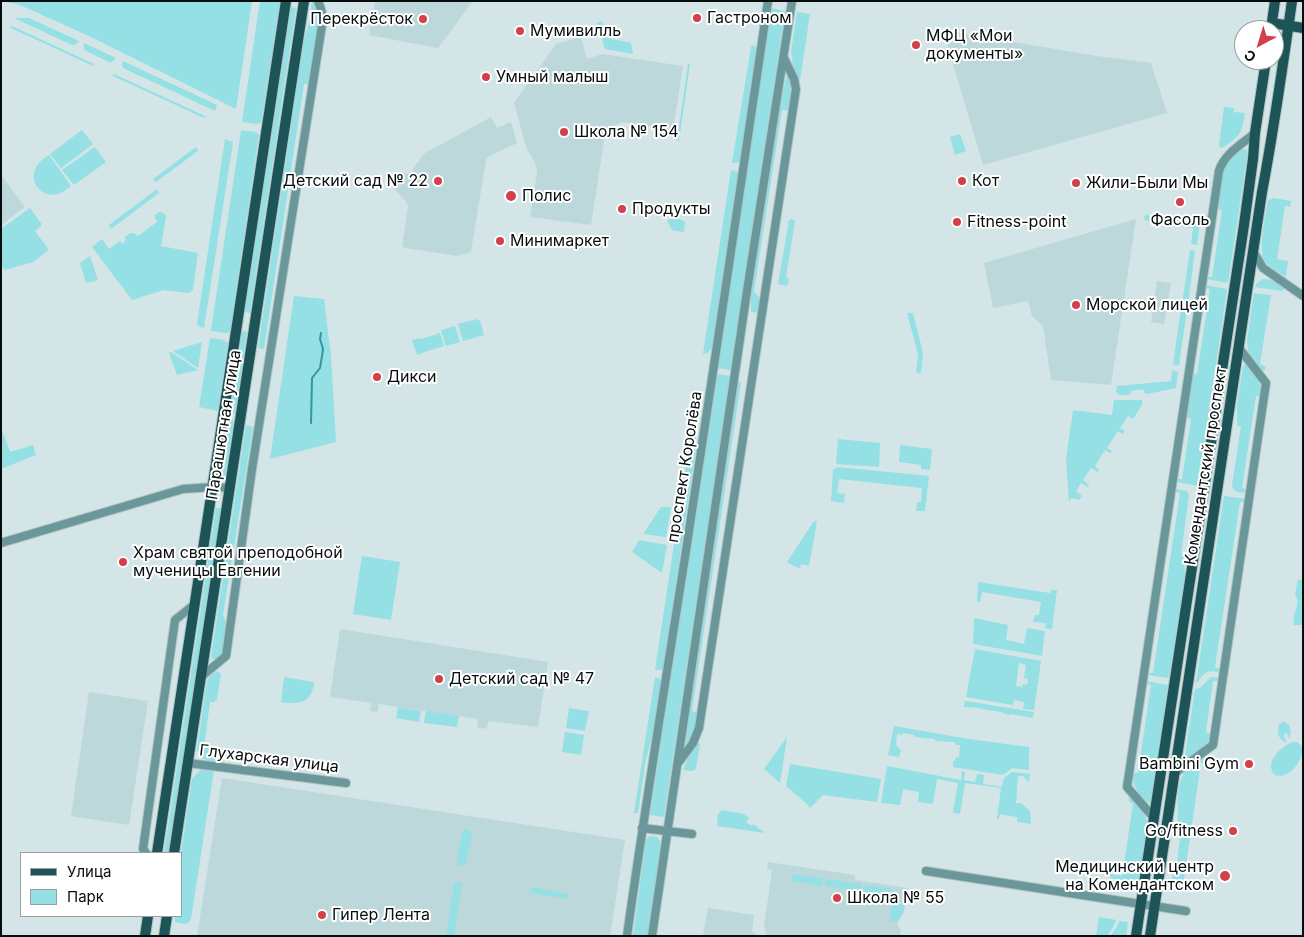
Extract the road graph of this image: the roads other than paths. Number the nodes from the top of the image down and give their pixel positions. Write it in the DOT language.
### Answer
graph roads {
  1 [pos="318,1"];
  2 [pos="768,1"];
  3 [pos="792,1"];
  4 [pos="1275,1"];
  5 [pos="1292,1"];
  6 [pos="286,2"];
  7 [pos="302,3"];
  8 [pos="1272,20"];
  9 [pos="1284,26"];
  10 [pos="1288,26"];
  11 [pos="1303,28"];
  12 [pos="784,58"];
  13 [pos="1264,70"];
  14 [pos="1255,133"];
  15 [pos="1253,251"];
  16 [pos="1263,268"];
  17 [pos="1250,272"];
  18 [pos="1303,296"];
  19 [pos="238,316"];
  20 [pos="255,318"];
  21 [pos="1239,348"];
  22 [pos="213,487"];
  23 [pos="230,488"];
  24 [pos="1,542"];
  25 [pos="195,604"];
  26 [pos="201,677"];
  27 [pos="188,763"];
  28 [pos="678,764"];
  29 [pos="1175,773"];
  30 [pos="346,783"];
  31 [pos="1154,818"];
  32 [pos="642,828"];
  33 [pos="668,831"];
  34 [pos="692,834"];
  35 [pos="145,852"];
  36 [pos="157,852"];
  37 [pos="174,852"];
  38 [pos="926,871"];
  39 [pos="1140,904"];
  40 [pos="1155,906"];
  41 [pos="1186,911"];
  42 [pos="148,917"];
  43 [pos="166,917"];
  44 [pos="144,934"];
  45 [pos="164,936"];
  46 [pos="627,936"];
  47 [pos="652,936"];
  48 [pos="1136,936"];
  49 [pos="1150,936"];
  1 -- 26 [label="street"];
  2 -- 32 [label="street, проспект Королёва"];
  3 -- 12 [label="street"];
  4 -- 8 [label="main road"];
  5 -- 10 [label="main road, Комендантский проспект"];
  6 -- 19 [label="main road, Парашютная улица"];
  7 -- 20 [label="main road, Парашютная улица"];
  9 -- 10 [label="main road"];
  10 -- 11 [label="main road"];
  10 -- 15 [label="main road, Комендантский проспект"];
  12 -- 28 [label="street"];
  12 -- 28 [label="street"];
  13 -- 14 [label="main road, Комендантский проспект"];
  14 -- 31 [label="main road, Комендантский проспект"];
  14 -- 31 [label="street"];
  15 -- 16 [label="street"];
  15 -- 17 [label="main road, Комендантский проспект"];
  16 -- 17 [label="street"];
  16 -- 18 [label="street"];
  17 -- 21 [label="main road, Комендантский проспект"];
  19 -- 20 [label="main road"];
  19 -- 22 [label="main road, Парашютная улица"];
  20 -- 23 [label="main road, Парашютная улица"];
  21 -- 29 [label="main road, Комендантский проспект"];
  21 -- 29 [label="street"];
  22 -- 23 [label="street"];
  22 -- 24 [label="street"];
  22 -- 25 [label="main road, Парашютная улица"];
  23 -- 26 [label="main road, Парашютная улица"];
  25 -- 35 [label="street"];
  25 -- 36 [label="main road, Парашютная улица"];
  26 -- 27 [label="main road, Парашютная улица"];
  27 -- 30 [label="street, Глухарская улица"];
  27 -- 37 [label="main road, Парашютная улица"];
  28 -- 33 [label="street"];
  29 -- 40 [label="main road, Комендантский проспект"];
  31 -- 39 [label="main road, Комендантский проспект"];
  32 -- 33 [label="street"];
  32 -- 46 [label="street, проспект Королёва"];
  33 -- 34 [label="street"];
  33 -- 47 [label="street"];
  38 -- 39 [label="street"];
  39 -- 40 [label="street"];
  39 -- 48 [label="main road, Комендантский проспект"];
  40 -- 41 [label="street"];
  40 -- 49 [label="main road, Комендантский проспект"];
  42 -- 44 [label="main road"];
  43 -- 45 [label="main road"];
}
